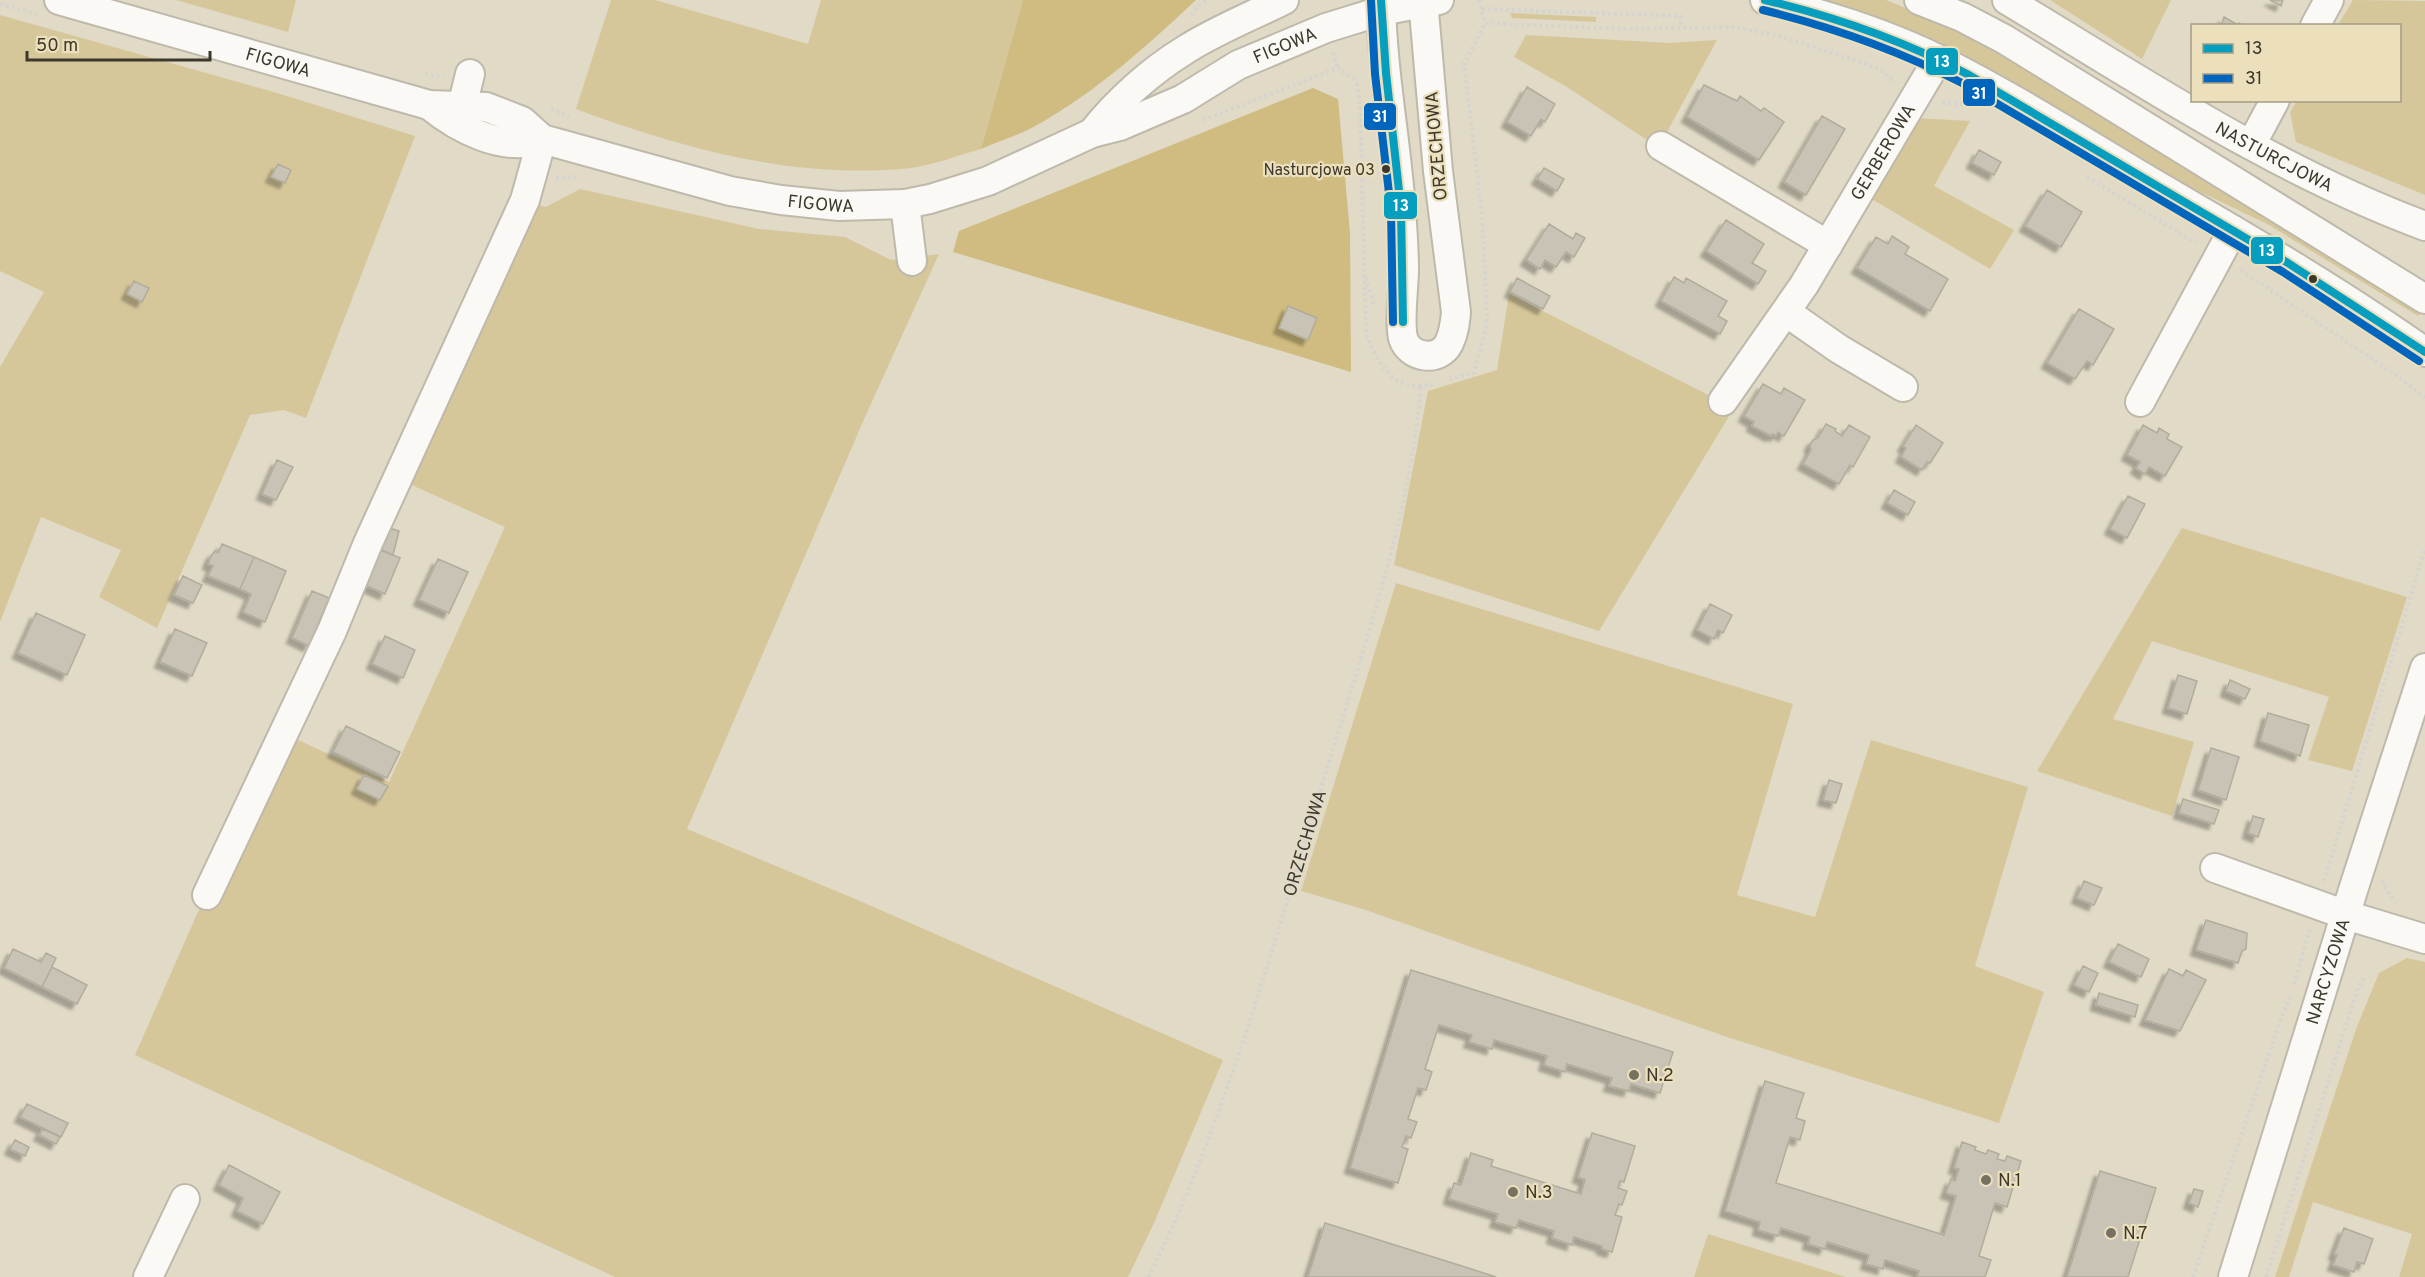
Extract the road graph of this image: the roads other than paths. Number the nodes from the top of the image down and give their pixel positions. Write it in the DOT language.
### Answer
graph roads {
  1 [pos="59,0"];
  2 [pos="1284,0"];
  3 [pos="1765,0"];
  4 [pos="1919,0"];
  5 [pos="2007,0"];
  6 [pos="2329,0"];
  7 [pos="1429,1"];
  8 [pos="1381,5"];
  9 [pos="2316,24"];
  10 [pos="1938,59"];
  11 [pos="2274,102"];
  12 [pos="1092,133"];
  13 [pos="542,139"];
  14 [pos="2251,145"];
  15 [pos="1661,146"];
  16 [pos="905,204"];
  17 [pos="2425,226"];
  18 [pos="2233,230"];
  19 [pos="1828,245"];
  20 [pos="912,261"];
  21 [pos="2425,300"];
  22 [pos="1786,312"];
  23 [pos="2425,352"];
  24 [pos="1903,387"];
  25 [pos="1723,401"];
  26 [pos="2140,402"];
  27 [pos="2425,668"];
  28 [pos="2215,868"];
  29 [pos="207,896"];
  30 [pos="2346,915"];
  31 [pos="2425,939"];
  32 [pos="185,1199"];
  33 [pos="148,1277"];
  34 [pos="2233,1277"];
  1 -- 13 [label="street, FIGOWA"];
  2 -- 12 [label="street, FIGOWA"];
  3 -- 10 [label="street"];
  4 -- 21 [label="street"];
  5 -- 14 [label="street, NASTURCJOWA"];
  6 -- 9 [label="street"];
  7 -- 8 [label="street, FIGOWA"];
  7 -- 8 [label="street, ORZECHOWA"];
  8 -- 12 [label="street, FIGOWA"];
  10 -- 18 [label="street"];
  10 -- 19 [label="street, GERBEROWA"];
  11 -- 14 [label="street"];
  12 -- 16 [label="street, FIGOWA"];
  13 -- 16 [label="street, FIGOWA"];
  13 -- 29 [label="street"];
  14 -- 17 [label="street, NASTURCJOWA"];
  15 -- 19 [label="street"];
  16 -- 20 [label="street"];
  18 -- 23 [label="street"];
  18 -- 26 [label="street"];
  19 -- 22 [label="street, GERBEROWA"];
  22 -- 24 [label="street"];
  22 -- 25 [label="street, GERBEROWA"];
  27 -- 30 [label="street, NARCYZOWA"];
  28 -- 30 [label="street"];
  30 -- 31 [label="street"];
  30 -- 34 [label="street, NARCYZOWA"];
  32 -- 33 [label="street"];
}
